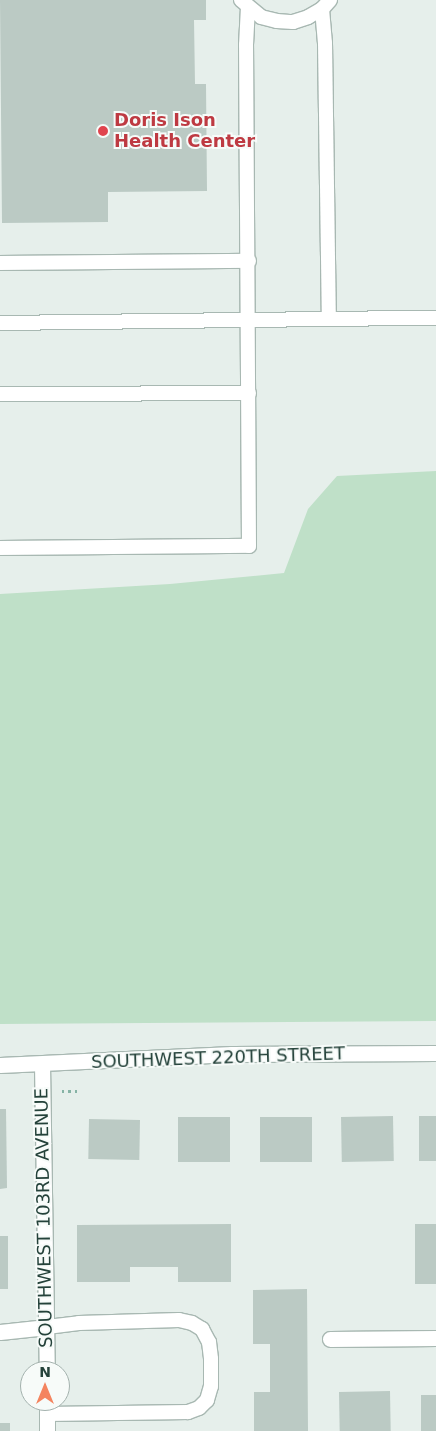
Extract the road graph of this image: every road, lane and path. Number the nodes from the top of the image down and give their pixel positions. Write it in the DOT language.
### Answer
graph roads {
  1 [pos="245,4"];
  2 [pos="326,5"];
  3 [pos="249,261"];
  4 [pos="0,263"];
  5 [pos="436,318"];
  6 [pos="329,319"];
  7 [pos="249,320"];
  8 [pos="0,323"];
  9 [pos="249,393"];
  10 [pos="0,394"];
  11 [pos="0,548"];
  12 [pos="436,1053"];
  13 [pos="42,1064"];
  14 [pos="0,1065"];
  15 [pos="58,1091"];
  16 [pos="79,1091"];
  17 [pos="47,1327"];
  18 [pos="0,1332"];
  19 [pos="436,1338"];
  20 [pos="330,1339"];
  21 [pos="47,1361"];
  22 [pos="70,1408"];
  23 [pos="47,1411"];
  24 [pos="47,1431"];
  1 -- 2 [label="lane"];
  1 -- 3 [label="lane"];
  2 -- 6 [label="lane"];
  3 -- 4 [label="lane"];
  3 -- 7 [label="lane"];
  5 -- 6 [label="lane"];
  6 -- 7 [label="lane"];
  7 -- 8 [label="lane"];
  7 -- 9 [label="lane"];
  9 -- 10 [label="lane"];
  9 -- 11 [label="lane"];
  12 -- 13 [label="street, SOUTHWEST 220TH STREET"];
  13 -- 14 [label="street, SOUTHWEST 220TH STREET"];
  13 -- 17 [label="street, SOUTHWEST 103RD AVENUE"];
  15 -- 16 [label="path"];
  17 -- 18 [label="street"];
  17 -- 21 [label="street, SOUTHWEST 103RD AVENUE"];
  17 -- 22 [label="lane"];
  19 -- 20 [label="street"];
  23 -- 24 [label="street"];
}
